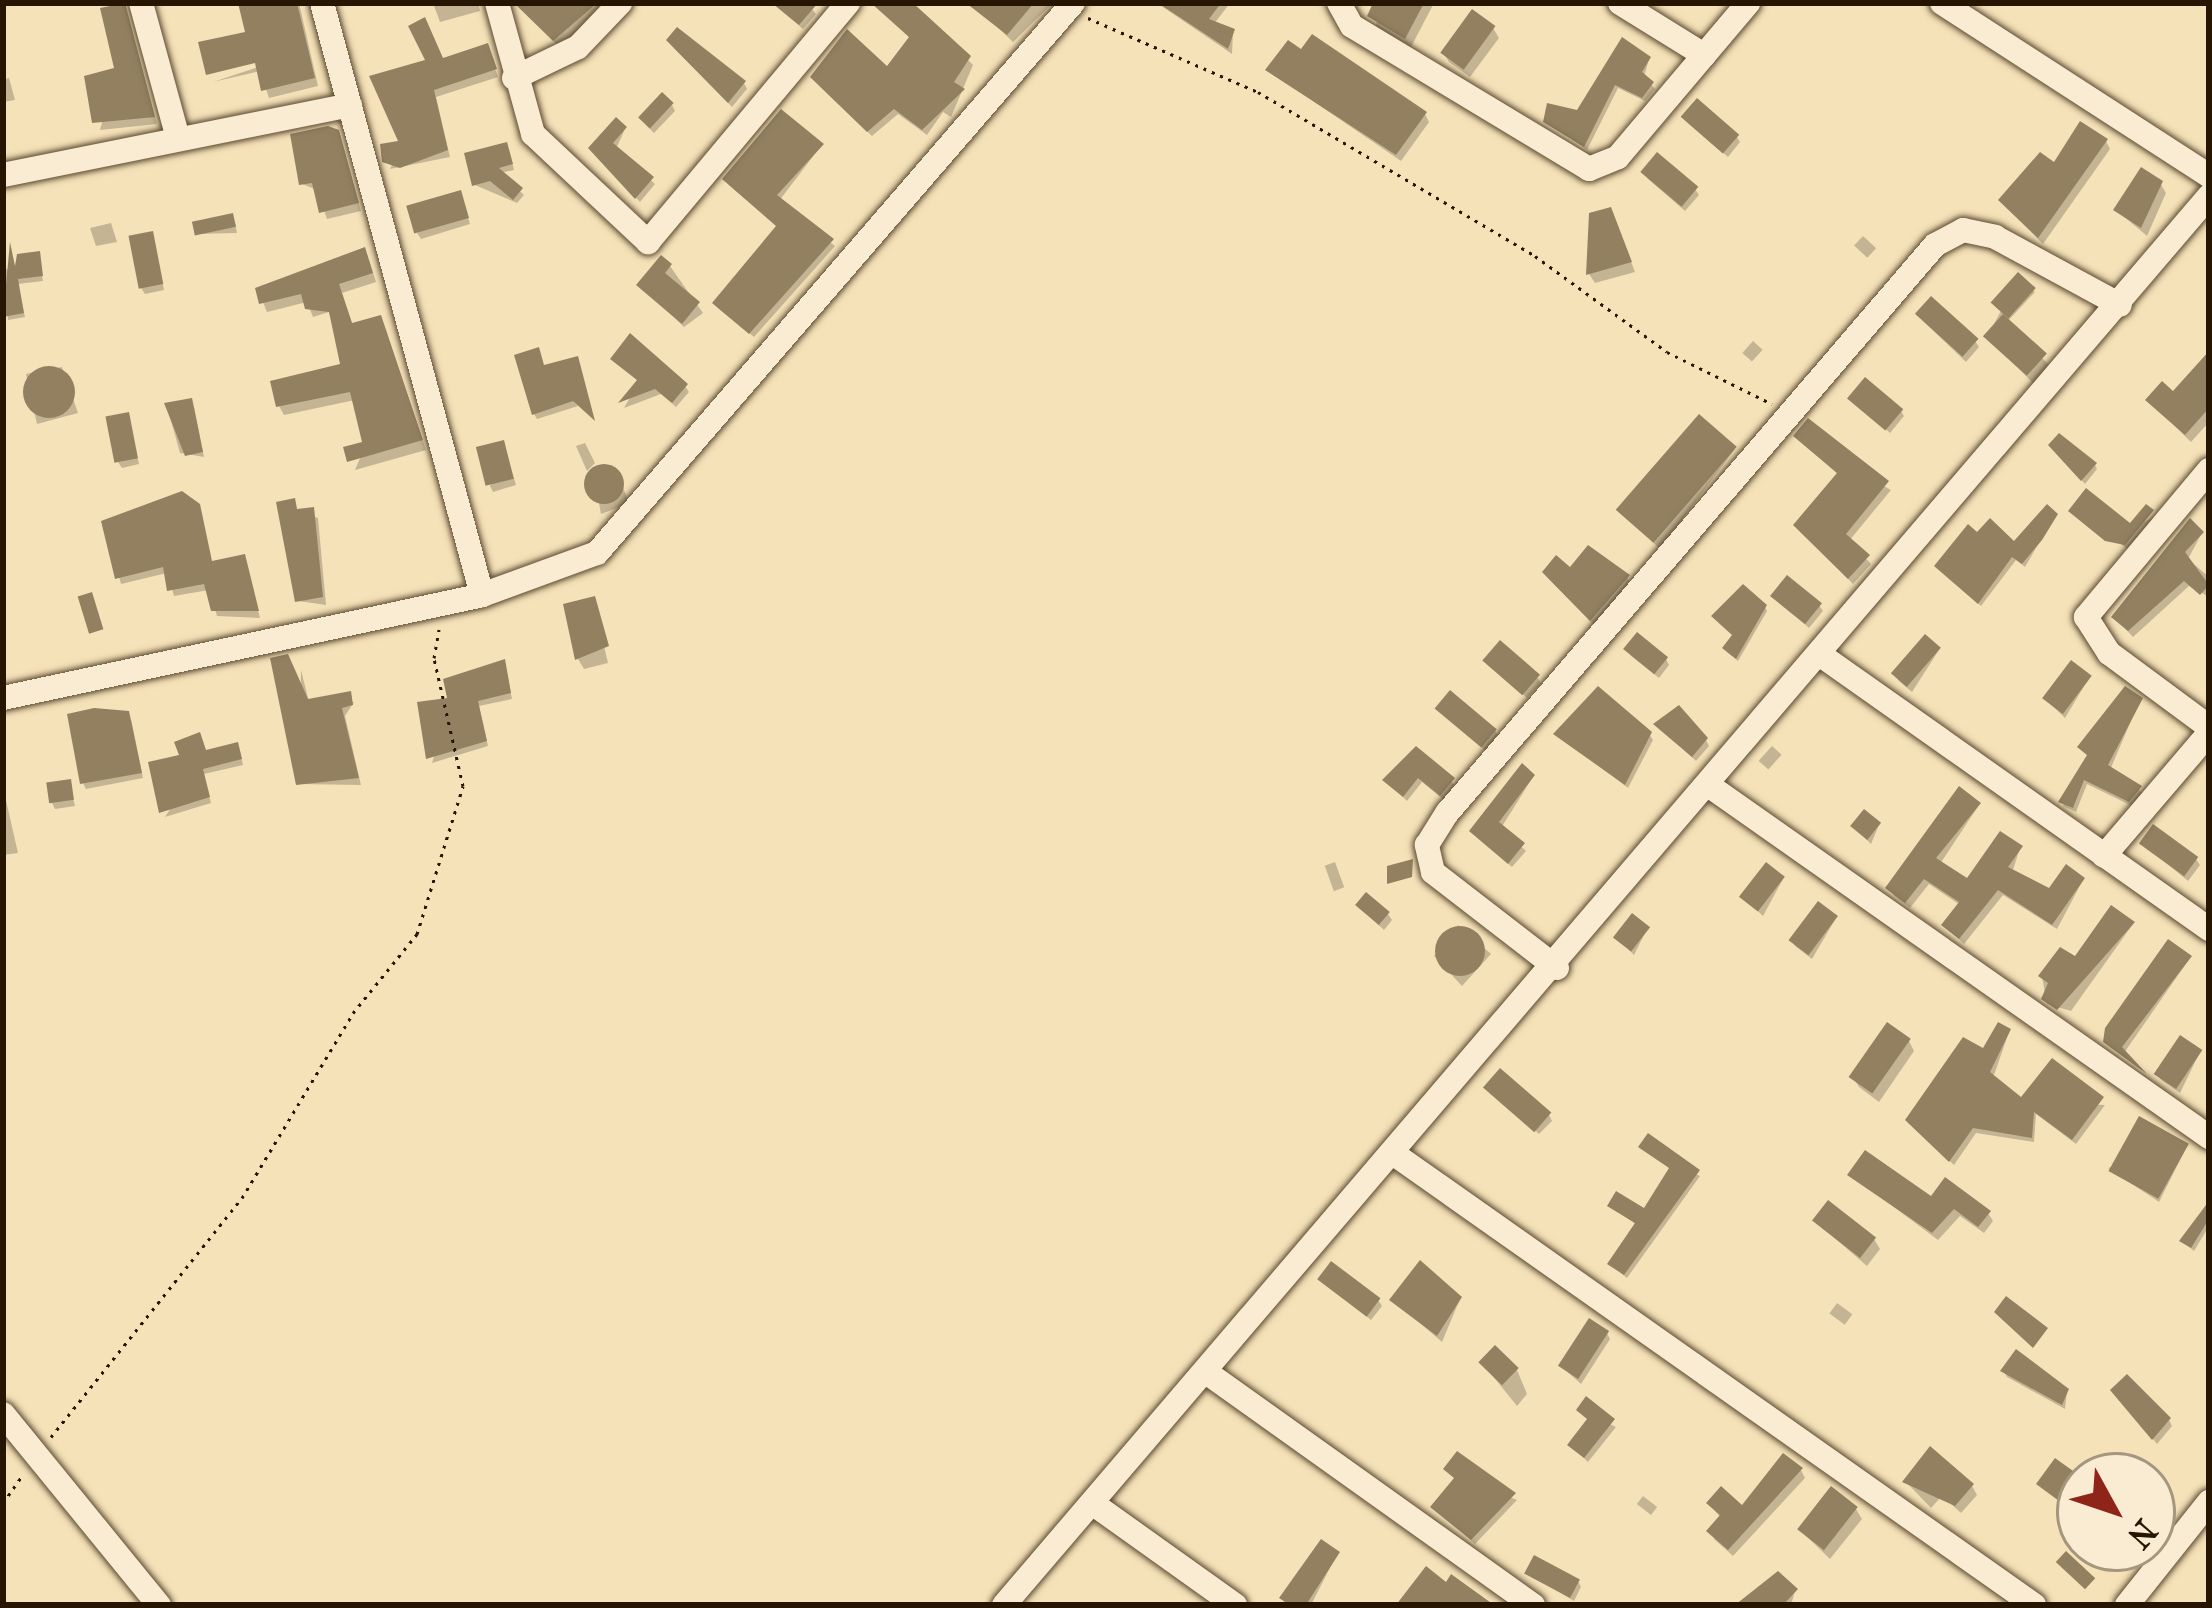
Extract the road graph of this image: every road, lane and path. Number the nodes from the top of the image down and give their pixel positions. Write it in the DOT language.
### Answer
graph roads {
  1 [pos="141,3"];
  2 [pos="322,3"];
  3 [pos="496,3"];
  4 [pos="620,3"];
  5 [pos="848,3"];
  6 [pos="1340,3"];
  7 [pos="1620,3"];
  8 [pos="1748,3"];
  9 [pos="1942,3"];
  10 [pos="1070,6"];
  11 [pos="1704,55"];
  12 [pos="514,78"];
  13 [pos="350,105"];
  14 [pos="178,138"];
  15 [pos="3,175"];
  16 [pos="2209,176"];
  17 [pos="2209,196"];
  18 [pos="2120,305"];
  19 [pos="1795,416"];
  20 [pos="2209,470"];
  21 [pos="482,595"];
  22 [pos="443,603"];
  23 [pos="1822,656"];
  24 [pos="3,698"];
  25 [pos="2209,730"];
  26 [pos="1711,787"];
  27 [pos="2104,856"];
  28 [pos="2209,929"];
  29 [pos="1558,968"];
  30 [pos="2209,1137"];
  31 [pos="1394,1154"];
  32 [pos="1206,1372"];
  33 [pos="3,1414"];
  34 [pos="37,1456"];
  35 [pos="2209,1502"];
  36 [pos="3,1503"];
  37 [pos="1092,1503"];
  38 [pos="159,1605"];
  39 [pos="1004,1605"];
  40 [pos="1235,1605"];
  41 [pos="1533,1605"];
  42 [pos="2034,1605"];
  43 [pos="2127,1605"];
  1 -- 14 [label="street"];
  2 -- 13 [label="street"];
  3 -- 12 [label="street"];
  4 -- 12 [label="street"];
  5 -- 12 [label="street"];
  6 -- 11 [label="street"];
  7 -- 11 [label="street"];
  8 -- 11 [label="street"];
  9 -- 16 [label="street"];
  10 -- 19 [label="path"];
  10 -- 21 [label="street"];
  13 -- 14 [label="street"];
  13 -- 21 [label="street"];
  14 -- 15 [label="street"];
  17 -- 18 [label="street"];
  18 -- 19 [label="street"];
  18 -- 23 [label="street"];
  19 -- 29 [label="street"];
  20 -- 25 [label="street"];
  21 -- 22 [label="street"];
  22 -- 24 [label="street"];
  22 -- 34 [label="path"];
  23 -- 26 [label="street"];
  23 -- 27 [label="street"];
  25 -- 27 [label="street"];
  26 -- 29 [label="street"];
  26 -- 30 [label="street"];
  27 -- 28 [label="street"];
  29 -- 31 [label="street"];
  31 -- 32 [label="street"];
  31 -- 42 [label="street"];
  32 -- 37 [label="street"];
  32 -- 41 [label="street"];
  33 -- 34 [label="street"];
  34 -- 36 [label="path"];
  34 -- 38 [label="street"];
  35 -- 43 [label="street"];
  37 -- 39 [label="street"];
  37 -- 40 [label="street"];
}
